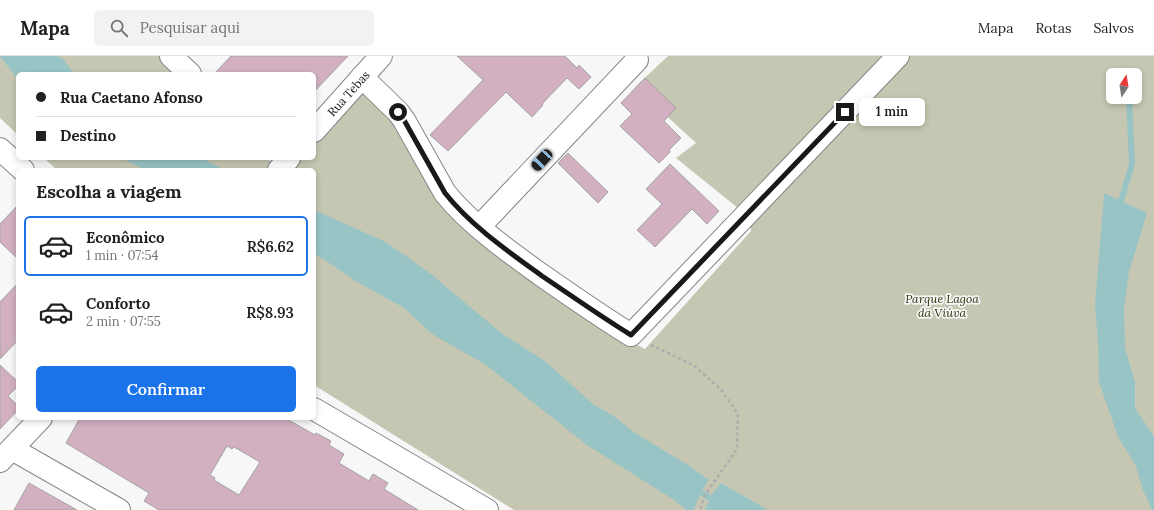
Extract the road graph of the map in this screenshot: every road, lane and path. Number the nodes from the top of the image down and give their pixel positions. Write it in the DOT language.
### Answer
graph roads {
  1 [pos="171,56"];
  2 [pos="381,56"];
  3 [pos="898,56"];
  4 [pos="637,60"];
  5 [pos="188,72"];
  6 [pos="362,77"];
  7 [pos="316,128"];
  8 [pos="0,149"];
  9 [pos="21,168"];
  10 [pos="479,227"];
  11 [pos="631,335"];
  12 [pos="316,410"];
  13 [pos="39,420"];
  14 [pos="6,455"];
  15 [pos="119,510"];
  16 [pos="487,510"];
  17 [pos="700,510"];
  1 -- 5 [label="street"];
  2 -- 6 [label="street, Rua Tebas"];
  3 -- 11 [label="street"];
  4 -- 10 [label="street"];
  6 -- 7 [label="street, Rua Tebas"];
  6 -- 10 [label="street"];
  8 -- 9 [label="street"];
  10 -- 11 [label="street"];
  11 -- 17 [label="path"];
  12 -- 16 [label="street"];
  13 -- 14 [label="street"];
  14 -- 15 [label="street"];
}
